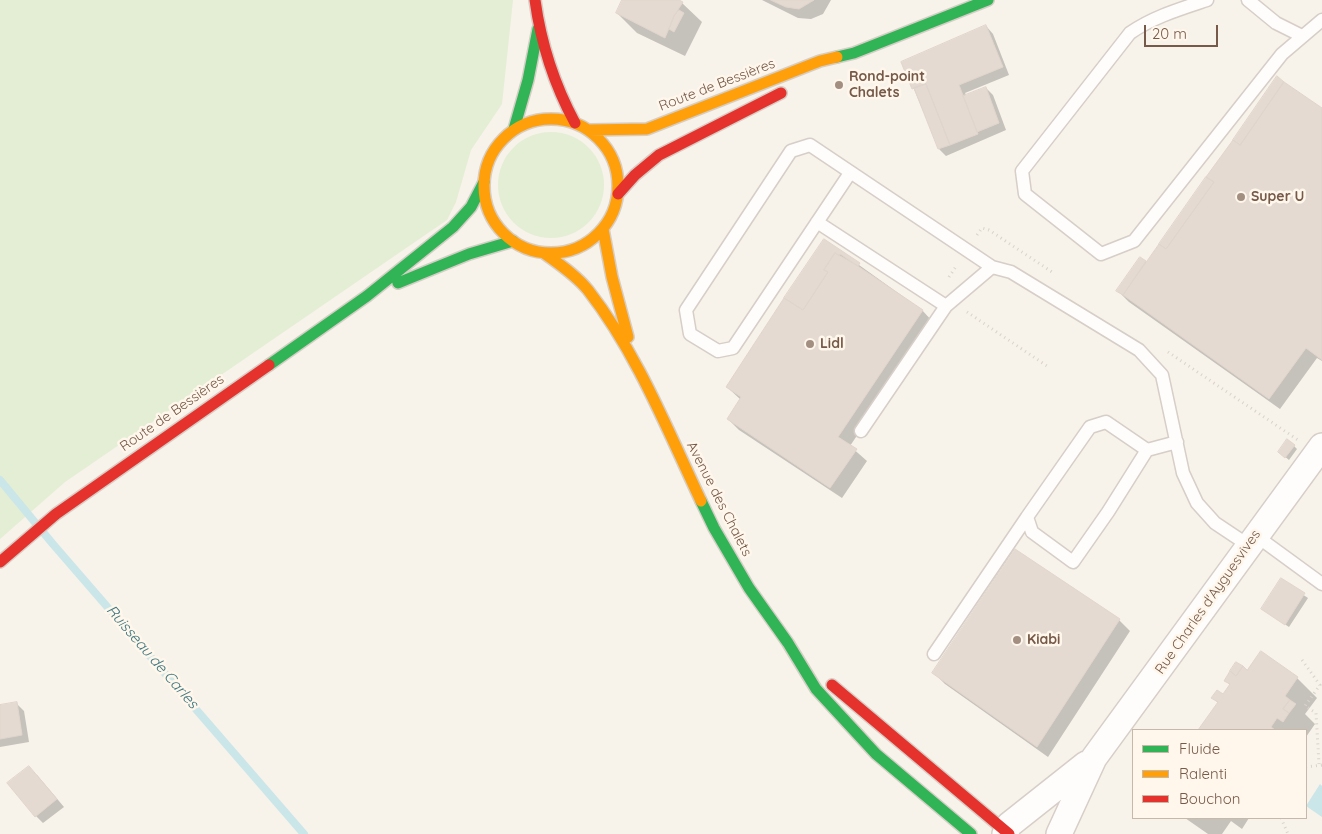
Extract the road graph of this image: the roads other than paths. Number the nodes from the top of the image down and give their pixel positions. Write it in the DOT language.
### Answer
graph roads {
  1 [pos="535,0"];
  2 [pos="1207,0"];
  3 [pos="1248,0"];
  4 [pos="989,1"];
  5 [pos="1322,20"];
  6 [pos="538,28"];
  7 [pos="1302,36"];
  8 [pos="854,53"];
  9 [pos="815,76"];
  10 [pos="789,89"];
  11 [pos="575,123"];
  12 [pos="514,129"];
  13 [pos="589,130"];
  14 [pos="850,173"];
  15 [pos="484,182"];
  16 [pos="618,194"];
  17 [pos="817,222"];
  18 [pos="603,229"];
  19 [pos="513,242"];
  20 [pos="544,253"];
  21 [pos="992,267"];
  22 [pos="367,296"];
  23 [pos="946,306"];
  24 [pos="635,362"];
  25 [pos="861,431"];
  26 [pos="1177,442"];
  27 [pos="1322,446"];
  28 [pos="1146,450"];
  29 [pos="1027,517"];
  30 [pos="1251,540"];
  31 [pos="0,562"];
  32 [pos="1319,582"];
  33 [pos="788,643"];
  34 [pos="934,654"];
  35 [pos="1094,758"];
  36 [pos="1006,833"];
  37 [pos="971,834"];
  38 [pos="1059,834"];
  1 -- 6 [label="main road"];
  2 -- 7 [label="lane"];
  3 -- 7 [label="lane"];
  4 -- 8 [label="main road, Route de Bessières"];
  5 -- 7 [label="lane"];
  6 -- 11 [label="main road"];
  6 -- 12 [label="main road"];
  8 -- 9 [label="main road, Route de Bessières"];
  8 -- 13 [label="main road, Route de Bessières"];
  10 -- 16 [label="main road, Route de Bessières"];
  11 -- 12 [label="main road, Route de Bessières"];
  11 -- 13 [label="main road, Route de Bessières"];
  12 -- 15 [label="main road, Route de Bessières"];
  13 -- 16 [label="main road, Route de Bessières"];
  14 -- 17 [label="lane"];
  14 -- 17 [label="lane"];
  14 -- 21 [label="lane"];
  15 -- 19 [label="main road, Route de Bessières"];
  15 -- 22 [label="main road, Route de Bessières"];
  16 -- 18 [label="main road, Route de Bessières"];
  17 -- 23 [label="lane"];
  18 -- 20 [label="main road, Route de Bessières"];
  18 -- 24 [label="main road, Avenue des Chalets"];
  19 -- 20 [label="main road, Route de Bessières"];
  19 -- 22 [label="main road, Route de Bessières"];
  20 -- 24 [label="main road, Avenue des Chalets"];
  21 -- 23 [label="lane"];
  21 -- 26 [label="lane"];
  22 -- 31 [label="main road, Route de Bessières"];
  23 -- 25 [label="lane"];
  24 -- 33 [label="main road, Avenue des Chalets"];
  26 -- 28 [label="lane"];
  26 -- 30 [label="lane"];
  27 -- 30 [label="street, Rue Charles d'Ayguesvives"];
  28 -- 29 [label="lane"];
  28 -- 29 [label="lane"];
  29 -- 34 [label="lane"];
  30 -- 32 [label="lane"];
  30 -- 35 [label="street, Rue Charles d'Ayguesvives"];
  33 -- 36 [label="main road, Avenue des Chalets"];
  33 -- 37 [label="main road, Avenue des Chalets"];
  35 -- 36 [label="street, Rue Charles d'Ayguesvives"];
  35 -- 38 [label="street, Rue Charles d'Ayguesvives"];
}
